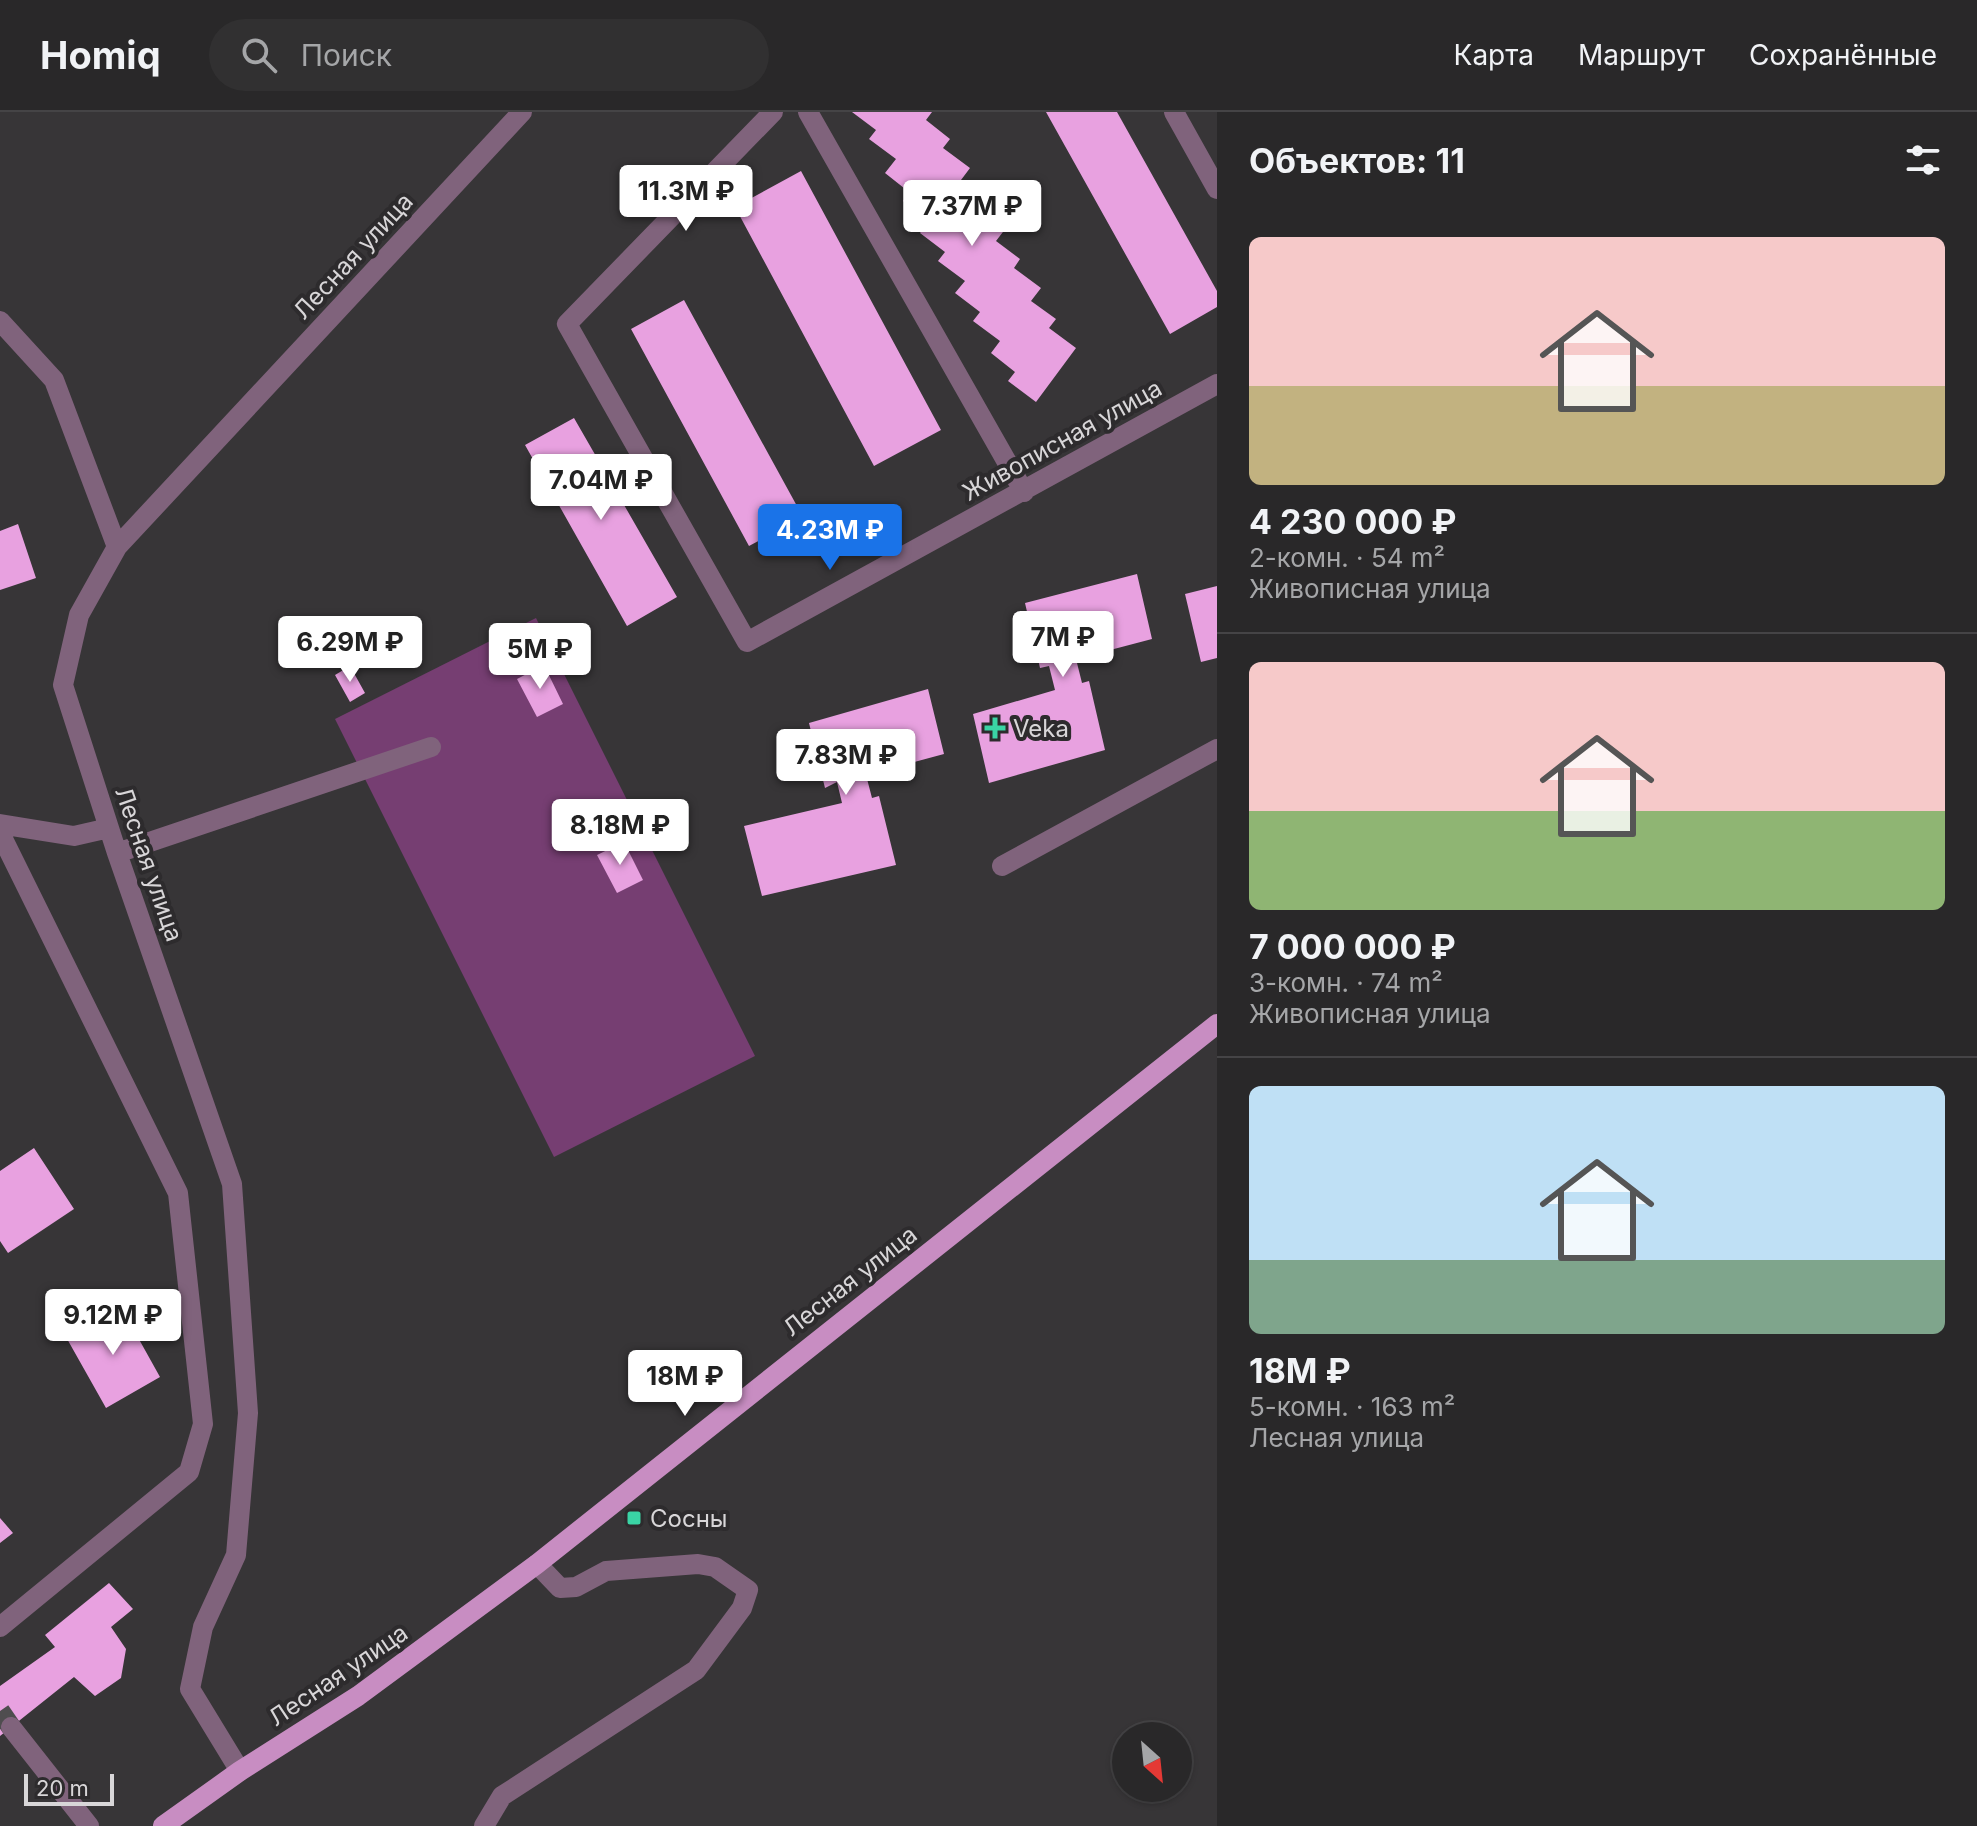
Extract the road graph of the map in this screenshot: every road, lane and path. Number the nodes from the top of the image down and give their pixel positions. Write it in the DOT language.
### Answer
graph roads {
  1 [pos="522,112"];
  2 [pos="773,112"];
  3 [pos="808,112"];
  4 [pos="1174,112"];
  5 [pos="1217,189"];
  6 [pos="0,321"];
  7 [pos="1217,384"];
  8 [pos="1024,492"];
  9 [pos="117,547"];
  10 [pos="431,747"];
  11 [pos="1217,749"];
  12 [pos="0,824"];
  13 [pos="109,828"];
  14 [pos="0,833"];
  15 [pos="117,853"];
  16 [pos="1002,866"];
  17 [pos="1217,1024"];
  18 [pos="537,1564"];
  19 [pos="0,1627"];
  20 [pos="11,1727"];
  21 [pos="240,1771"];
  22 [pos="89,1826"];
  23 [pos="163,1826"];
  24 [pos="484,1826"];
  1 -- 9 [label="street, Лесная улица"];
  2 -- 8 [label="street, Живописная улица"];
  3 -- 8 [label="street"];
  4 -- 5 [label="street"];
  6 -- 9 [label="street"];
  7 -- 8 [label="street, Живописная улица"];
  9 -- 13 [label="street, Лесная улица"];
  10 -- 15 [label="street"];
  11 -- 16 [label="street"];
  12 -- 13 [label="street"];
  13 -- 15 [label="street, Лесная улица"];
  14 -- 19 [label="street"];
  15 -- 21 [label="street, Лесная улица"];
  17 -- 18 [label="main road, Лесная улица"];
  18 -- 21 [label="main road, Лесная улица"];
  18 -- 24 [label="street"];
  20 -- 22 [label="street"];
  21 -- 23 [label="main road, Лесная улица"];
}
